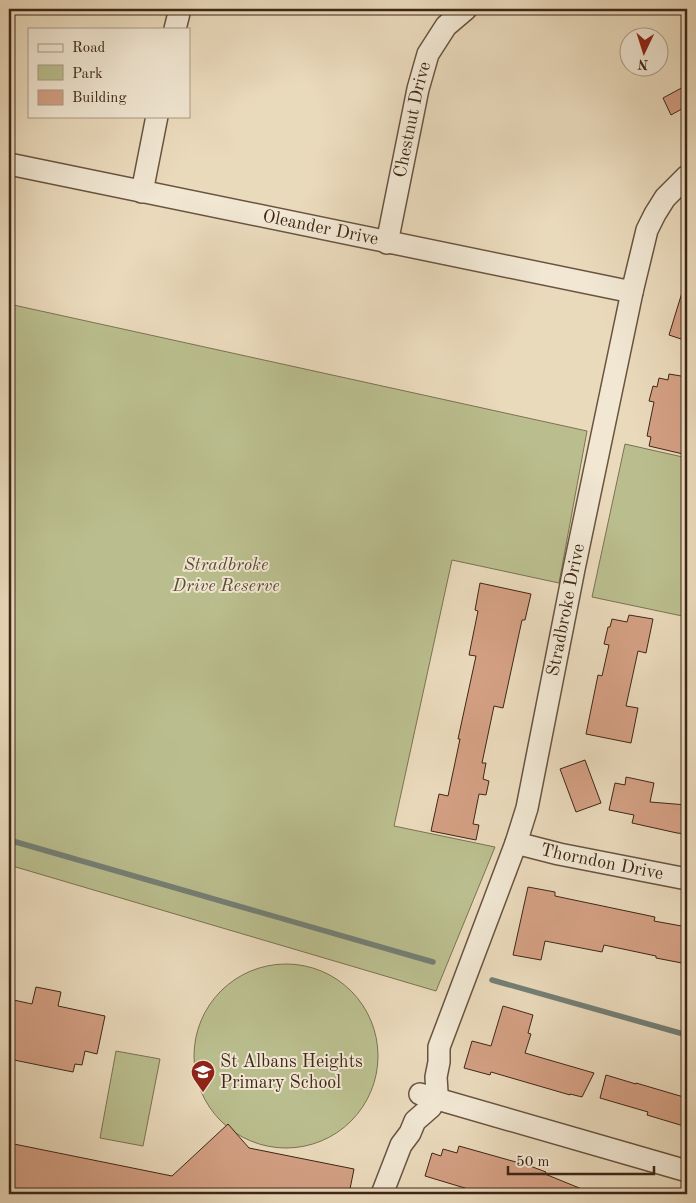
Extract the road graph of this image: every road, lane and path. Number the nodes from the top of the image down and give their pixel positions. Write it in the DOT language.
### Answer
graph roads {
  1 [pos="180,9"];
  2 [pos="466,9"];
  3 [pos="175,28"];
  4 [pos="157,118"];
  5 [pos="9,164"];
  6 [pos="687,176"];
  7 [pos="142,192"];
  8 [pos="387,243"];
  9 [pos="632,292"];
  10 [pos="516,843"];
  11 [pos="687,879"];
  12 [pos="428,1096"];
  13 [pos="687,1171"];
  14 [pos="382,1194"];
  1 -- 3 [label="street"];
  2 -- 8 [label="street, Chestnut Drive"];
  4 -- 7 [label="street"];
  5 -- 7 [label="street, Oleander Drive"];
  6 -- 9 [label="street, Stradbroke Drive"];
  7 -- 8 [label="street, Oleander Drive"];
  8 -- 9 [label="street, Oleander Drive"];
  9 -- 10 [label="street, Stradbroke Drive"];
  10 -- 11 [label="street, Thorndon Drive"];
  10 -- 12 [label="street, Stradbroke Drive"];
  12 -- 13 [label="street"];
  12 -- 14 [label="street, Stradbroke Drive"];
}
